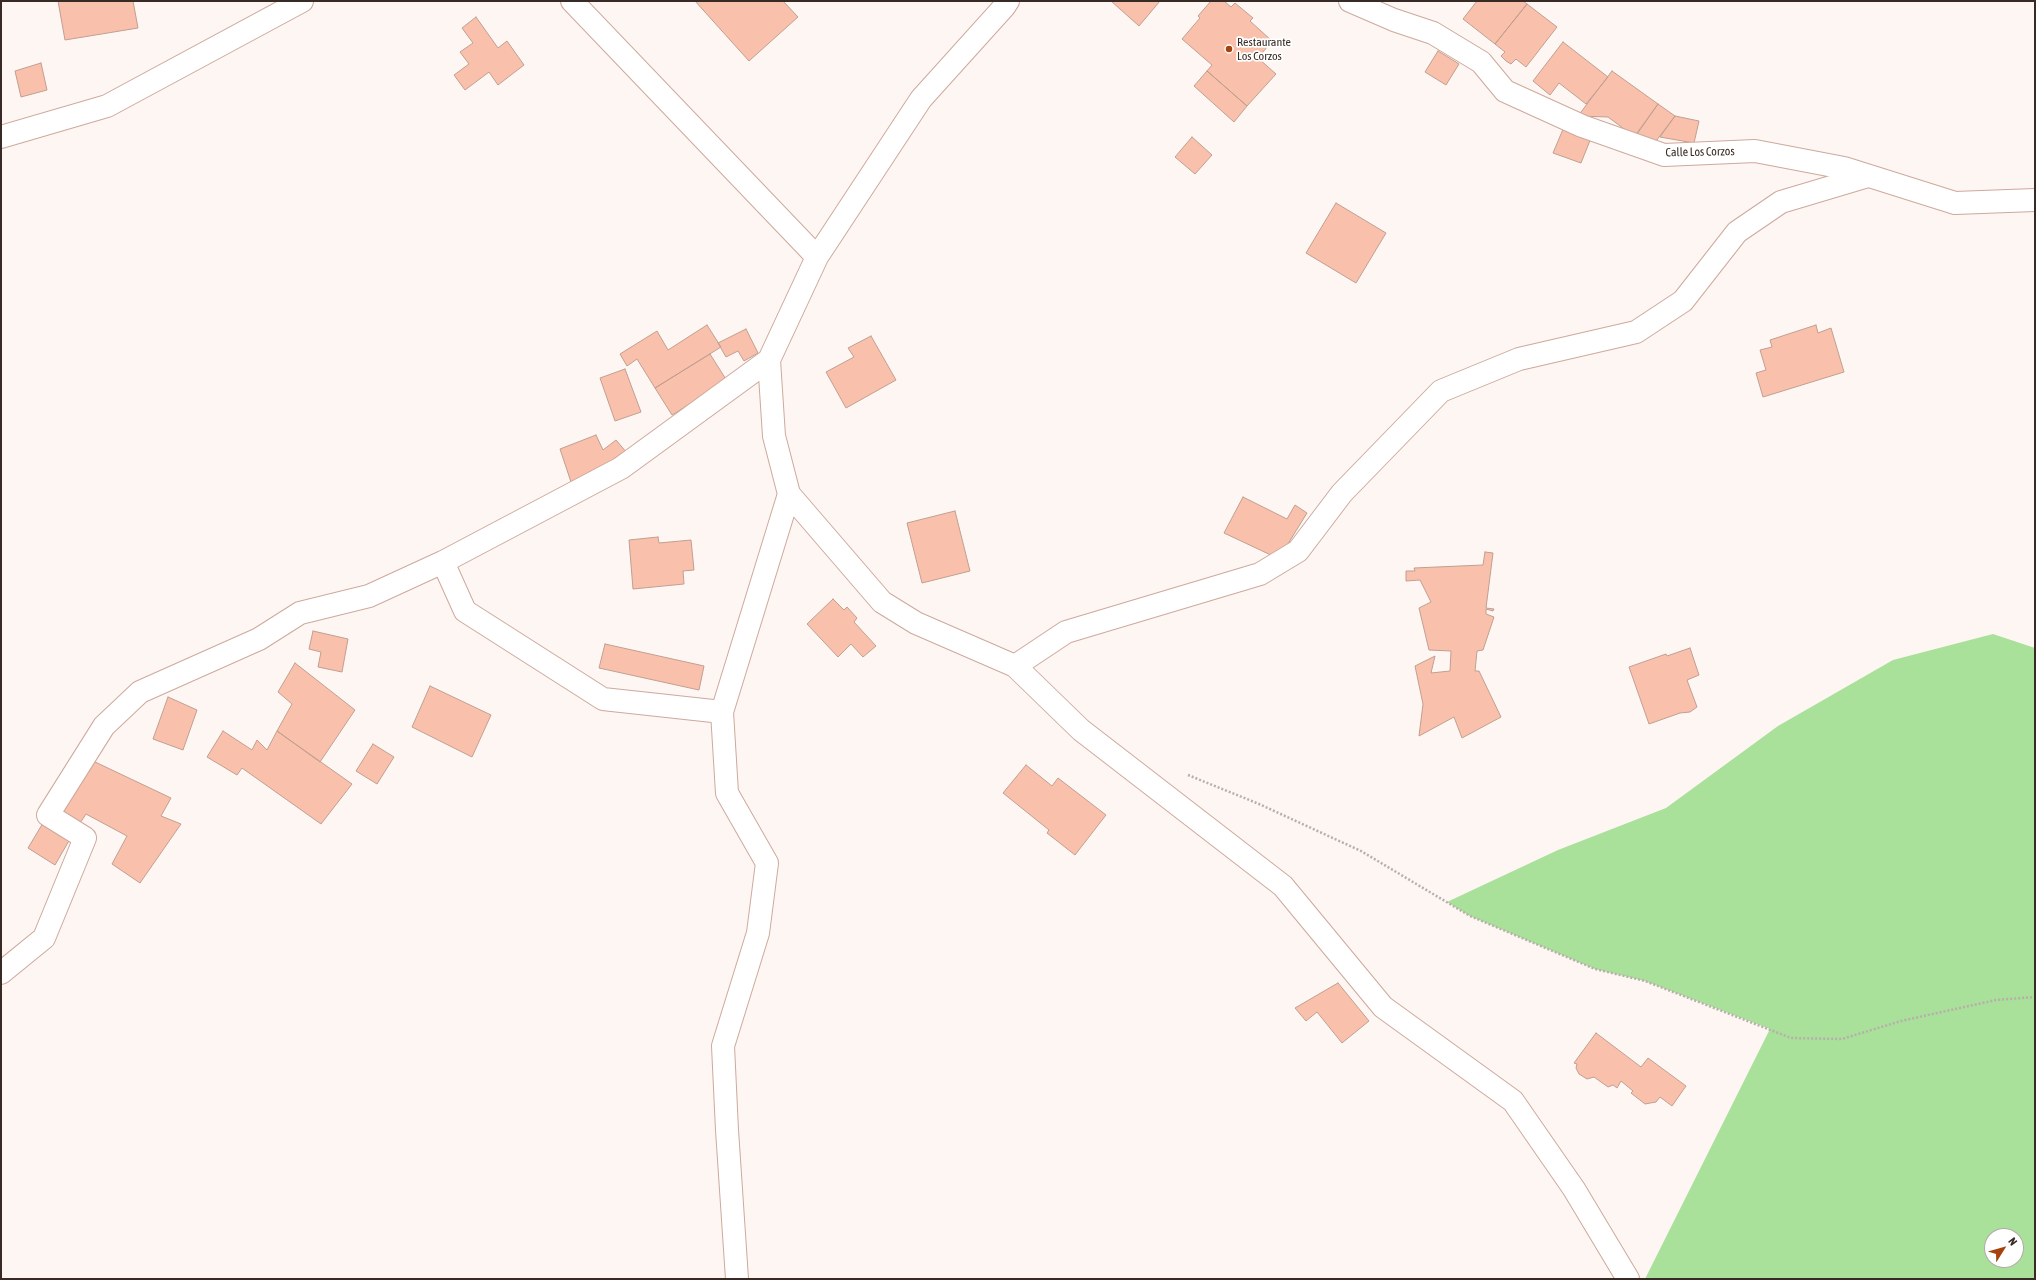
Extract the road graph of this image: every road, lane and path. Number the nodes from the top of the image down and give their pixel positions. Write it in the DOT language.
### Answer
graph roads {
  1 [pos="302,1"];
  2 [pos="572,1"];
  3 [pos="1008,1"];
  4 [pos="1350,1"];
  5 [pos="1,137"];
  6 [pos="1868,176"];
  7 [pos="2035,200"];
  8 [pos="817,257"];
  9 [pos="769,360"];
  10 [pos="789,494"];
  11 [pos="443,562"];
  12 [pos="1014,666"];
  13 [pos="722,712"];
  14 [pos="1181,772"];
  15 [pos="1,973"];
  16 [pos="2035,997"];
  17 [pos="737,1279"];
  18 [pos="1628,1279"];
  1 -- 5 [label="street"];
  2 -- 8 [label="street"];
  3 -- 8 [label="street"];
  4 -- 6 [label="street, Calle Los Corzos"];
  6 -- 7 [label="street, Calle Los Corzos"];
  6 -- 12 [label="street"];
  8 -- 9 [label="street"];
  9 -- 10 [label="street"];
  9 -- 11 [label="street"];
  10 -- 12 [label="street"];
  10 -- 13 [label="street"];
  11 -- 13 [label="street"];
  11 -- 15 [label="street"];
  12 -- 18 [label="street"];
  13 -- 17 [label="street"];
  14 -- 16 [label="path"];
}
